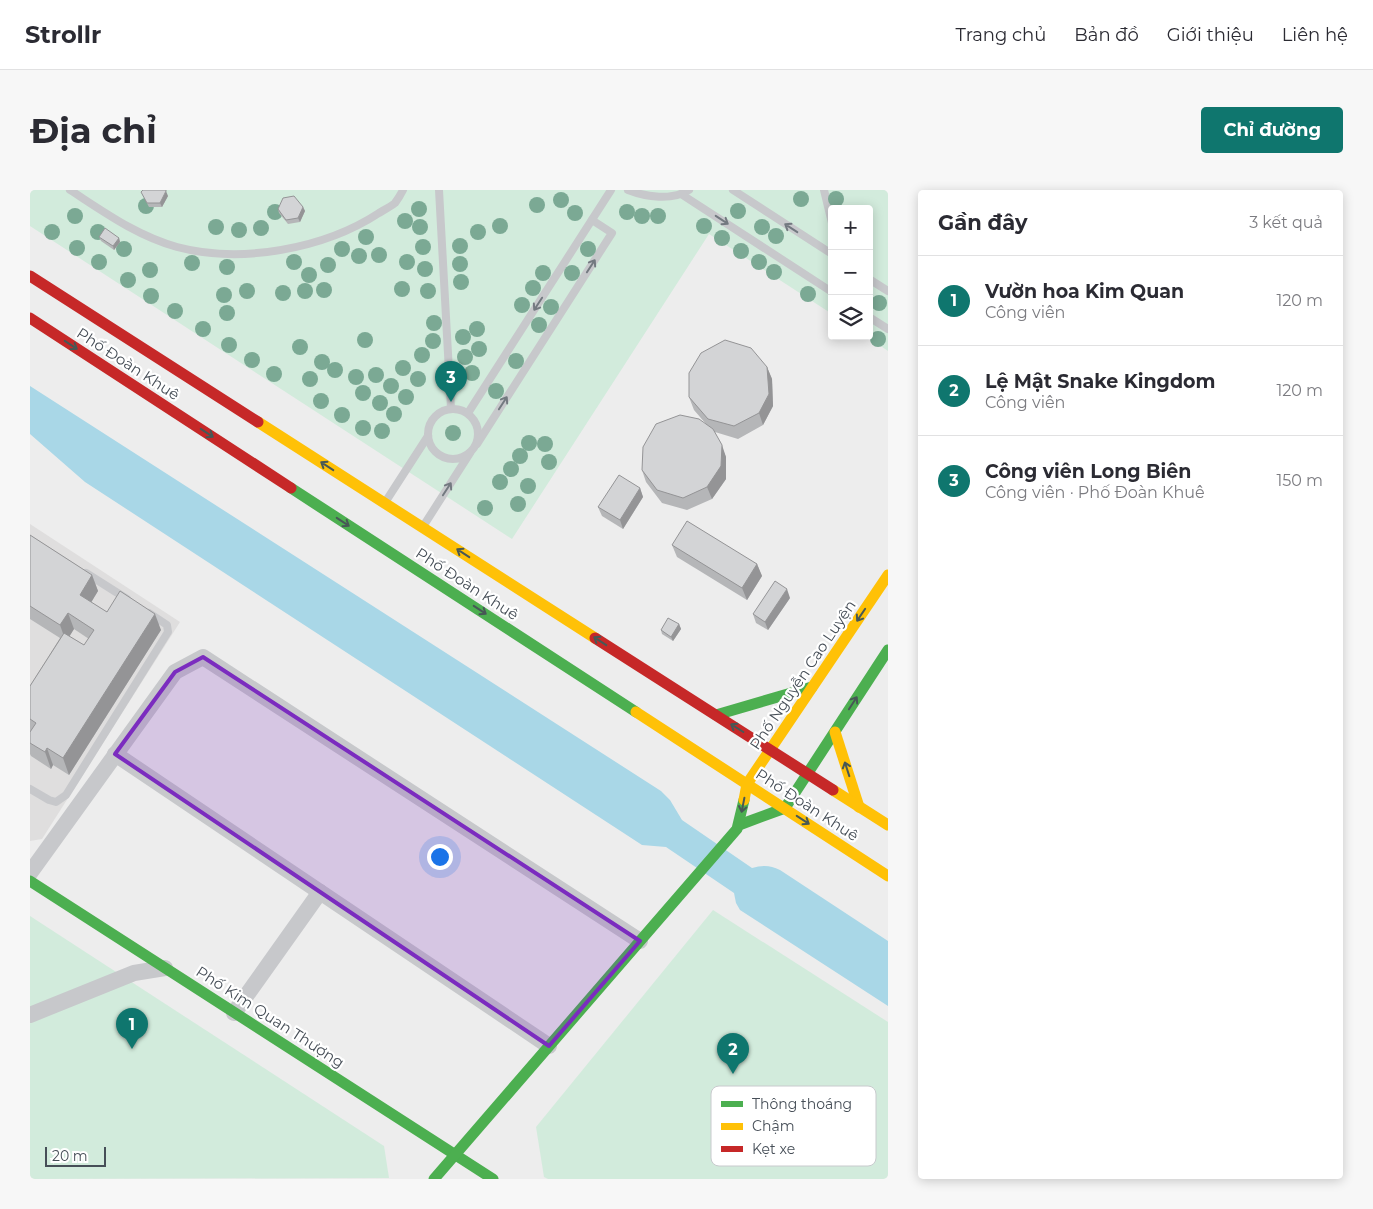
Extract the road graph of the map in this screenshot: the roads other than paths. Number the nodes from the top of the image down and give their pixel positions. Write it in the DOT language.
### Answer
graph roads {
  1 [pos="70,190"];
  2 [pos="403,190"];
  3 [pos="439,190"];
  4 [pos="612,190"];
  5 [pos="628,190"];
  6 [pos="689,190"];
  7 [pos="733,190"];
  8 [pos="824,190"];
  9 [pos="681,194"];
  10 [pos="828,206"];
  11 [pos="592,220"];
  12 [pos="828,251"];
  13 [pos="30,276"];
  14 [pos="873,281"];
  15 [pos="828,289"];
  16 [pos="888,291"];
  17 [pos="30,318"];
  18 [pos="873,320"];
  19 [pos="888,329"];
  20 [pos="451,408"];
  21 [pos="468,413"];
  22 [pos="428,436"];
  23 [pos="474,447"];
  24 [pos="385,503"];
  25 [pos="423,527"];
  26 [pos="80,569"];
  27 [pos="888,574"];
  28 [pos="888,650"];
  29 [pos="812,687"];
  30 [pos="716,715"];
  31 [pos="835,732"];
  32 [pos="770,750"];
  33 [pos="116,754"];
  34 [pos="808,774"];
  35 [pos="748,784"];
  36 [pos="30,789"];
  37 [pos="858,806"];
  38 [pos="785,808"];
  39 [pos="888,825"];
  40 [pos="738,828"];
  41 [pos="30,873"];
  42 [pos="888,876"];
  43 [pos="30,881"];
  44 [pos="320,892"];
  45 [pos="640,941"];
  46 [pos="165,968"];
  47 [pos="234,1013"];
  48 [pos="30,1015"];
  49 [pos="549,1046"];
  50 [pos="456,1155"];
  51 [pos="434,1179"];
  52 [pos="493,1179"];
  1 -- 2 [label="lane"];
  3 -- 20 [label="lane"];
  4 -- 11 [label="lane"];
  5 -- 9 [label="lane"];
  6 -- 9 [label="lane"];
  12 -- 7 [label="lane, one-way"];
  8 -- 10 [label="lane"];
  9 -- 15 [label="lane, one-way"];
  11 -- 21 [label="lane, one-way"];
  23 -- 11 [label="lane, one-way"];
  24 -- 13 [label="main road, Phố Đoàn Khuê, one-way"];
  14 -- 16 [label="lane"];
  17 -- 35 [label="main road, Phố Đoàn Khuê, one-way"];
  18 -- 19 [label="lane"];
  20 -- 21 [label="lane"];
  20 -- 22 [label="lane"];
  21 -- 23 [label="lane"];
  22 -- 23 [label="lane"];
  22 -- 24 [label="lane"];
  25 -- 23 [label="lane, one-way"];
  24 -- 25 [label="main road, Phố Đoàn Khuê"];
  30 -- 25 [label="main road, Phố Đoàn Khuê, one-way"];
  26 -- 36 [label="lane"];
  27 -- 29 [label="main road, Phố Nguyễn Cao Luyện, one-way"];
  31 -- 28 [label="main road, one-way"];
  29 -- 30 [label="main road"];
  29 -- 32 [label="main road, Phố Nguyễn Cao Luyện"];
  32 -- 30 [label="main road, Phố Đoàn Khuê, one-way"];
  31 -- 34 [label="main road"];
  37 -- 31 [label="main road, one-way"];
  32 -- 34 [label="main road, Phố Đoàn Khuê"];
  32 -- 35 [label="main road, Phố Nguyễn Cao Luyện"];
  33 -- 41 [label="street"];
  33 -- 44 [label="street"];
  33 -- 45 [label="street"];
  34 -- 37 [label="main road, Phố Đoàn Khuê"];
  34 -- 38 [label="main road"];
  35 -- 38 [label="main road, Phố Đoàn Khuê"];
  35 -- 40 [label="main road, Phố Nguyễn Cao Luyện, one-way"];
  37 -- 39 [label="main road, Phố Đoàn Khuê"];
  38 -- 40 [label="main road"];
  38 -- 42 [label="main road, Phố Đoàn Khuê, one-way"];
  40 -- 45 [label="main road"];
  43 -- 46 [label="main road, Phố Kim Quan Thượng"];
  44 -- 47 [label="street"];
  44 -- 49 [label="street"];
  45 -- 49 [label="main road"];
  46 -- 47 [label="main road, Phố Kim Quan Thượng"];
  46 -- 48 [label="street"];
  47 -- 50 [label="main road, Phố Kim Quan Thượng"];
  49 -- 50 [label="main road"];
  50 -- 51 [label="main road"];
  50 -- 52 [label="main road, Phố Kim Quan Thượng"];
}
